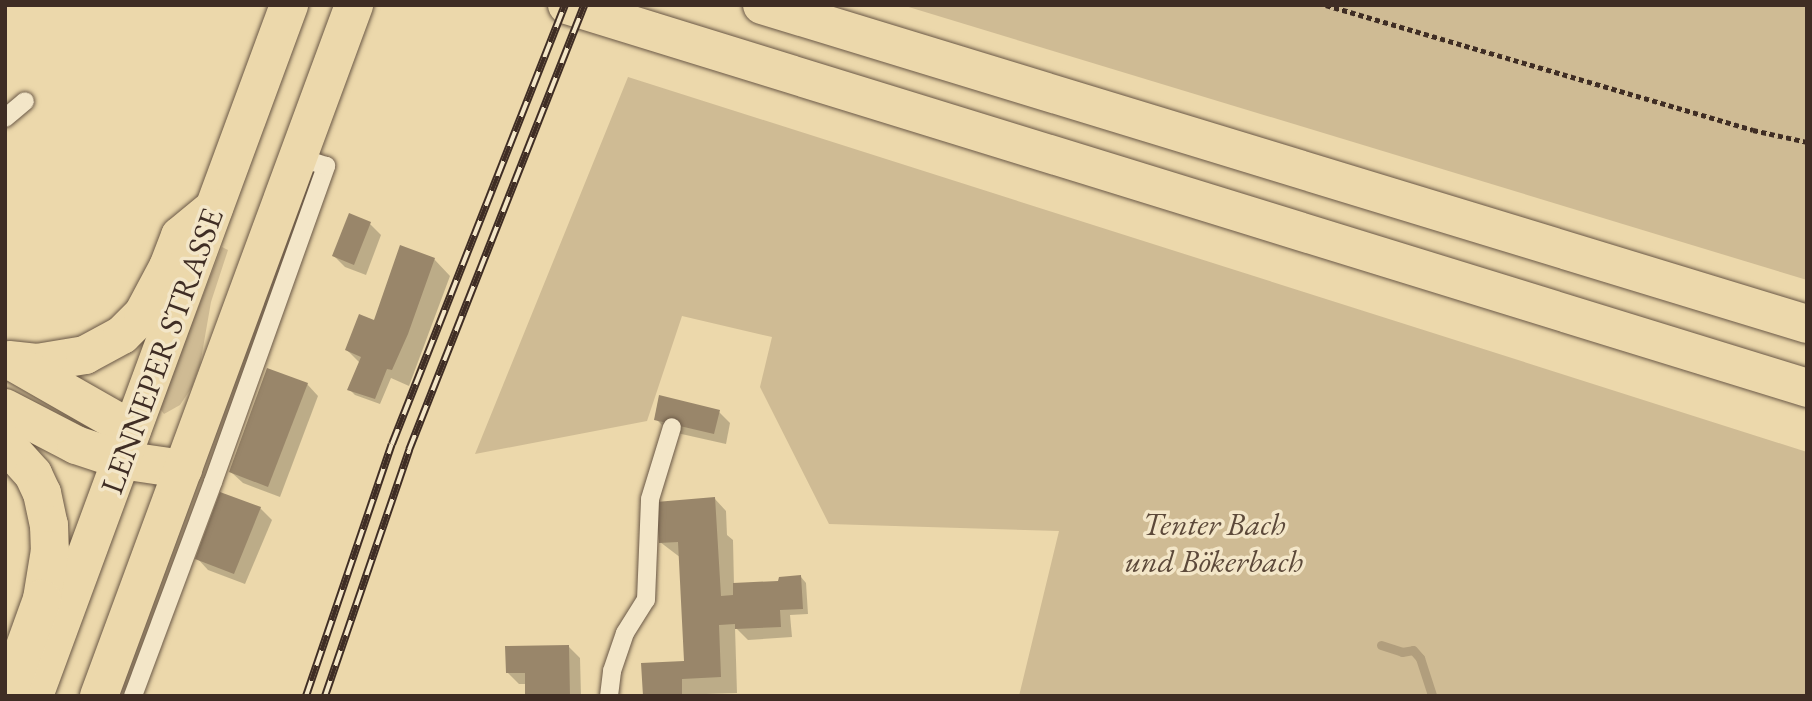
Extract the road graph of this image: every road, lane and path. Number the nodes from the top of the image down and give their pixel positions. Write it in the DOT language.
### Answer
graph roads {
  1 [pos="289,5"];
  2 [pos="354,5"];
  3 [pos="567,5"];
  4 [pos="762,5"];
  5 [pos="1326,5"];
  6 [pos="25,101"];
  7 [pos="5,118"];
  8 [pos="1807,142"];
  9 [pos="298,157"];
  10 [pos="214,208"];
  11 [pos="1807,324"];
  12 [pos="7,359"];
  13 [pos="1807,388"];
  14 [pos="5,408"];
  15 [pos="672,427"];
  16 [pos="5,443"];
  17 [pos="127,445"];
  18 [pos="183,469"];
  19 [pos="7,696"];
  20 [pos="34,696"];
  21 [pos="99,696"];
  22 [pos="133,696"];
  23 [pos="609,696"];
  1 -- 10 [label="main road, LENNEPER STRASSE"];
  2 -- 9 [label="main road, LENNEPER STRASSE"];
  3 -- 13 [label="main road"];
  4 -- 11 [label="main road"];
  5 -- 8 [label="path"];
  6 -- 7 [label="lane"];
  9 -- 18 [label="main road, LENNEPER STRASSE"];
  9 -- 22 [label="lane"];
  10 -- 12 [label="main road"];
  10 -- 17 [label="main road, LENNEPER STRASSE"];
  12 -- 17 [label="main road"];
  14 -- 17 [label="main road"];
  15 -- 23 [label="lane"];
  16 -- 19 [label="main road"];
  17 -- 18 [label="main road"];
  17 -- 20 [label="main road, LENNEPER STRASSE"];
  18 -- 21 [label="main road, LENNEPER STRASSE"];
}
